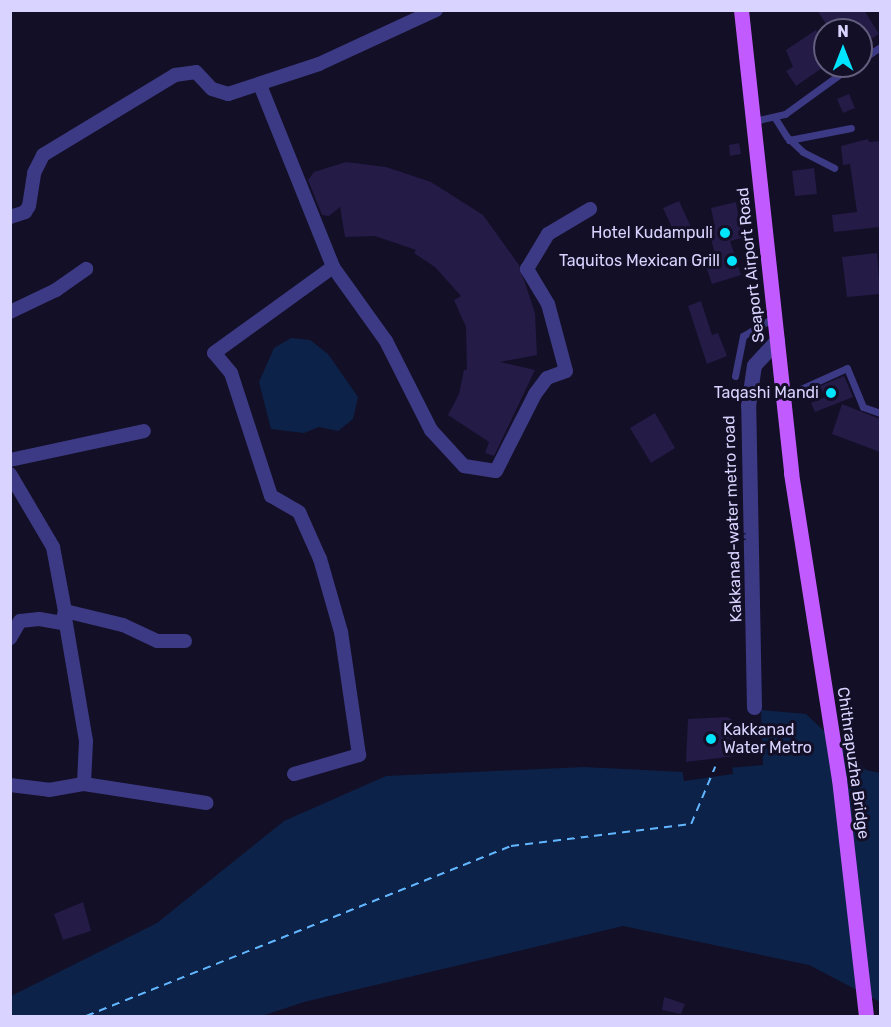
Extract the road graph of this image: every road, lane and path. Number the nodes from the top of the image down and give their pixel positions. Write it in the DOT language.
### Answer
graph roads {
  1 [pos="436,10"];
  2 [pos="741,10"];
  3 [pos="835,78"];
  4 [pos="260,85"];
  5 [pos="775,118"];
  6 [pos="754,121"];
  7 [pos="851,128"];
  8 [pos="789,140"];
  9 [pos="834,168"];
  10 [pos="590,209"];
  11 [pos="10,217"];
  12 [pos="333,267"];
  13 [pos="86,269"];
  14 [pos="10,312"];
  15 [pos="775,317"];
  16 [pos="777,340"];
  17 [pos="735,376"];
  18 [pos="783,397"];
  19 [pos="880,413"];
  20 [pos="144,431"];
  21 [pos="10,460"];
  22 [pos="12,482"];
  23 [pos="798,515"];
  24 [pos="65,615"];
  25 [pos="10,638"];
  26 [pos="185,641"];
  27 [pos="754,707"];
  28 [pos="294,774"];
  29 [pos="84,784"];
  30 [pos="10,785"];
  31 [pos="207,803"];
  32 [pos="866,1017"];
  1 -- 4 [label="street"];
  2 -- 6 [label="main road, Seaport Airport Road"];
  3 -- 5 [label="lane"];
  4 -- 11 [label="street"];
  4 -- 12 [label="street"];
  5 -- 6 [label="lane"];
  5 -- 8 [label="lane"];
  6 -- 15 [label="main road, Seaport Airport Road"];
  7 -- 8 [label="lane"];
  8 -- 9 [label="lane"];
  10 -- 12 [label="street"];
  12 -- 28 [label="street"];
  13 -- 14 [label="street"];
  15 -- 16 [label="main road, Seaport Airport Road"];
  15 -- 17 [label="lane"];
  16 -- 18 [label="main road, Seaport Airport Road"];
  16 -- 27 [label="street, Kakkanad-water metro road"];
  18 -- 19 [label="lane"];
  18 -- 23 [label="main road, Seaport Airport Road"];
  20 -- 21 [label="street"];
  22 -- 24 [label="street"];
  23 -- 32 [label="main road, Chithrapuzha Bridge"];
  24 -- 25 [label="street"];
  24 -- 26 [label="street"];
  24 -- 29 [label="street"];
  29 -- 30 [label="street"];
  29 -- 31 [label="street"];
}
